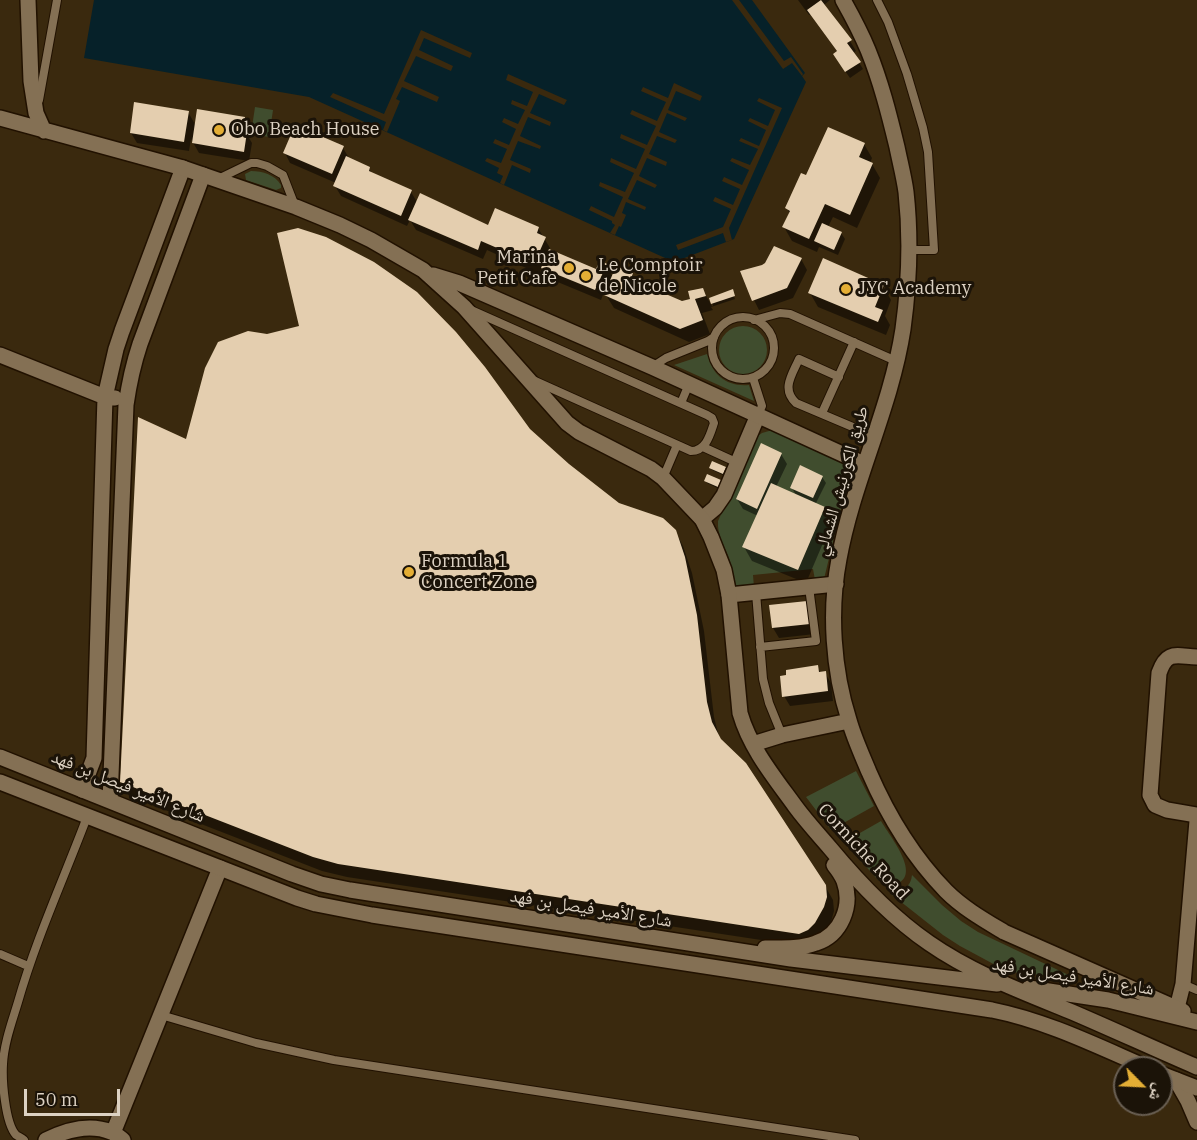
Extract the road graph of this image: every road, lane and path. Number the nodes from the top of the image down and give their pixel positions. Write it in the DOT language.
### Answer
graph roads {
  1 [pos="28,0"];
  2 [pos="57,0"];
  3 [pos="843,0"];
  4 [pos="877,0"];
  5 [pos="36,113"];
  6 [pos="0,118"];
  7 [pos="44,131"];
  8 [pos="183,168"];
  9 [pos="210,177"];
  10 [pos="296,207"];
  11 [pos="908,250"];
  12 [pos="426,273"];
  13 [pos="464,307"];
  14 [pos="754,320"];
  15 [pos="714,337"];
  16 [pos="854,342"];
  17 [pos="0,355"];
  18 [pos="896,361"];
  19 [pos="652,367"];
  20 [pos="526,377"];
  21 [pos="839,377"];
  22 [pos="753,378"];
  23 [pos="689,384"];
  24 [pos="105,397"];
  25 [pos="127,399"];
  26 [pos="681,403"];
  27 [pos="822,413"];
  28 [pos="758,415"];
  29 [pos="874,436"];
  30 [pos="677,445"];
  31 [pos="703,447"];
  32 [pos="738,463"];
  33 [pos="864,464"];
  34 [pos="663,478"];
  35 [pos="702,519"];
  36 [pos="836,584"];
  37 [pos="809,587"];
  38 [pos="756,593"];
  39 [pos="729,595"];
  40 [pos="760,647"];
  41 [pos="1197,657"];
  42 [pos="849,721"];
  43 [pos="782,735"];
  44 [pos="753,744"];
  45 [pos="0,757"];
  46 [pos="0,782"];
  47 [pos="82,790"];
  48 [pos="788,795"];
  49 [pos="110,800"];
  50 [pos="1197,815"];
  51 [pos="87,817"];
  52 [pos="1197,821"];
  53 [pos="220,868"];
  54 [pos="1193,912"];
  55 [pos="716,948"];
  56 [pos="0,954"];
  57 [pos="28,966"];
  58 [pos="1006,985"];
  59 [pos="1190,987"];
  60 [pos="1177,1008"];
  61 [pos="161,1015"];
  62 [pos="1197,1017"];
  63 [pos="1197,1022"];
  64 [pos="1120,1056"];
  65 [pos="1197,1067"];
  66 [pos="1173,1079"];
  67 [pos="1176,1080"];
  68 [pos="1197,1088"];
  69 [pos="1197,1122"];
  70 [pos="118,1137"];
  71 [pos="24,1140"];
  72 [pos="46,1140"];
  73 [pos="855,1140"];
  1 -- 5 [label="main road"];
  2 -- 5 [label="lane"];
  3 -- 11 [label="main road, طريق الكورنيش الشمالي"];
  4 -- 11 [label="lane"];
  5 -- 7 [label="main road"];
  6 -- 7 [label="main road"];
  7 -- 8 [label="main road"];
  8 -- 9 [label="main road"];
  8 -- 24 [label="main road"];
  9 -- 10 [label="main road"];
  9 -- 10 [label="lane"];
  9 -- 25 [label="main road"];
  10 -- 12 [label="main road"];
  11 -- 18 [label="main road, طريق الكورنيش الشمالي"];
  12 -- 13 [label="main road, Corniche Road"];
  12 -- 19 [label="main road"];
  13 -- 20 [label="main road, Corniche Road"];
  13 -- 26 [label="lane"];
  14 -- 15 [label="lane"];
  14 -- 16 [label="lane"];
  14 -- 22 [label="lane"];
  15 -- 19 [label="lane"];
  15 -- 22 [label="lane"];
  16 -- 18 [label="lane"];
  16 -- 21 [label="lane"];
  17 -- 24 [label="main road"];
  18 -- 29 [label="main road, طريق الكورنيش الشمالي"];
  19 -- 23 [label="main road"];
  20 -- 30 [label="lane"];
  20 -- 34 [label="main road, Corniche Road"];
  21 -- 27 [label="lane"];
  21 -- 27 [label="lane"];
  22 -- 28 [label="lane"];
  23 -- 26 [label="lane"];
  23 -- 28 [label="main road"];
  24 -- 25 [label="main road"];
  24 -- 47 [label="main road"];
  25 -- 49 [label="main road"];
  26 -- 31 [label="lane"];
  27 -- 29 [label="lane"];
  28 -- 32 [label="main road"];
  28 -- 33 [label="main road"];
  29 -- 33 [label="main road, طريق الكورنيش الشمالي"];
  30 -- 31 [label="lane"];
  30 -- 34 [label="lane"];
  31 -- 32 [label="lane"];
  32 -- 35 [label="main road"];
  33 -- 36 [label="main road, طريق الكورنيش الشمالي"];
  34 -- 35 [label="main road, Corniche Road"];
  35 -- 39 [label="main road, Corniche Road"];
  36 -- 37 [label="main road"];
  36 -- 42 [label="main road, طريق الكورنيش الشمالي"];
  37 -- 38 [label="main road"];
  37 -- 40 [label="lane"];
  38 -- 39 [label="main road"];
  38 -- 40 [label="lane"];
  39 -- 44 [label="main road, Corniche Road"];
  40 -- 43 [label="lane"];
  41 -- 50 [label="main road"];
  42 -- 43 [label="main road"];
  42 -- 60 [label="main road, طريق الكورنيش الشمالي"];
  43 -- 44 [label="main road"];
  44 -- 48 [label="main road, Corniche Road"];
  45 -- 47 [label="main road, شارع الأمير فيصل بن فهد"];
  46 -- 51 [label="main road"];
  47 -- 49 [label="main road, شارع الأمير فيصل بن فهد"];
  48 -- 55 [label="main road"];
  48 -- 58 [label="main road, Corniche Road"];
  49 -- 55 [label="main road, شارع الأمير فيصل بن فهد"];
  51 -- 53 [label="main road"];
  51 -- 57 [label="lane"];
  52 -- 54 [label="main road"];
  53 -- 61 [label="main road"];
  53 -- 64 [label="main road"];
  54 -- 59 [label="main road"];
  55 -- 58 [label="main road, شارع الأمير فيصل بن فهد"];
  56 -- 57 [label="lane"];
  57 -- 71 [label="lane"];
  58 -- 63 [label="main road, شارع الأمير فيصل بن فهد"];
  58 -- 65 [label="main road, Corniche Road"];
  59 -- 60 [label="main road"];
  60 -- 62 [label="main road, طريق الكورنيش الشمالي"];
  61 -- 70 [label="main road"];
  61 -- 73 [label="lane"];
  66 -- 67 [label="main road"];
  67 -- 68 [label="main road"];
  67 -- 69 [label="main road"];
  70 -- 72 [label="main road"];
}
